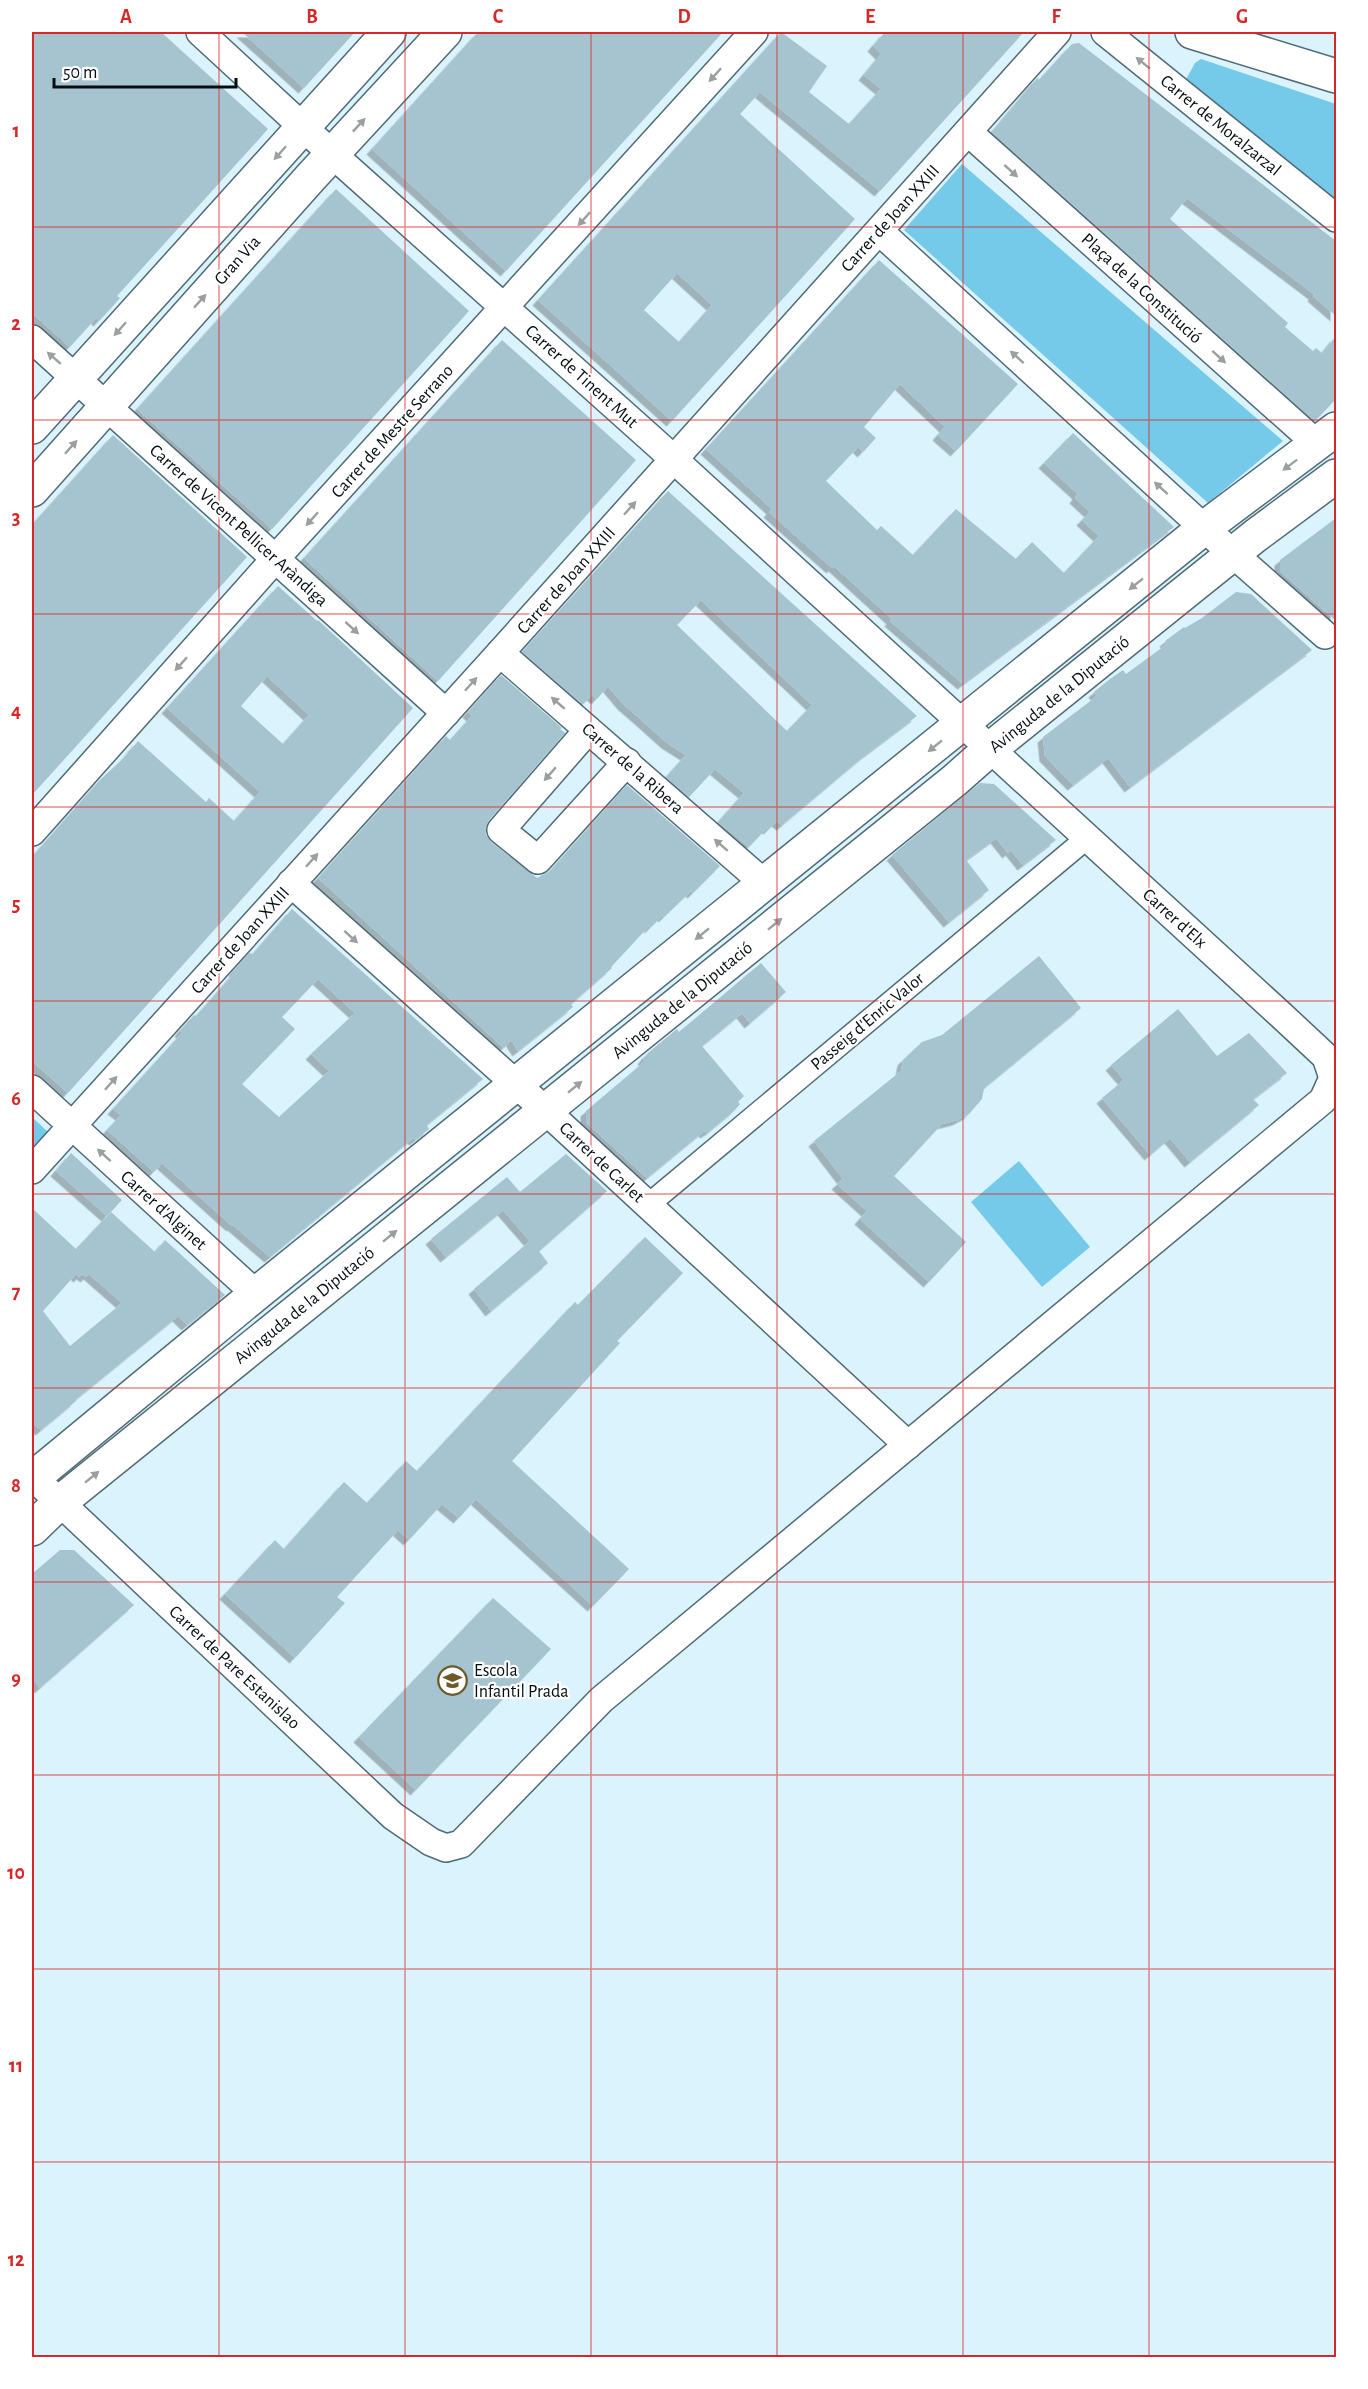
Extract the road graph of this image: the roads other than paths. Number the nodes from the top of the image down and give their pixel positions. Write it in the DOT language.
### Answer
graph roads {
  1 [pos="200,32"];
  2 [pos="389,32"];
  3 [pos="445,32"];
  4 [pos="754,32"];
  5 [pos="1057,32"];
  6 [pos="1105,32"];
  7 [pos="1192,32"];
  8 [pos="1336,76"];
  9 [pos="304,126"];
  10 [pos="968,132"];
  11 [pos="332,154"];
  12 [pos="1336,218"];
  13 [pos="879,231"];
  14 [pos="505,307"];
  15 [pos="32,339"];
  16 [pos="76,377"];
  17 [pos="106,406"];
  18 [pos="32,427"];
  19 [pos="1327,436"];
  20 [pos="673,459"];
  21 [pos="1336,476"];
  22 [pos="32,490"];
  23 [pos="1204,528"];
  24 [pos="1234,553"];
  25 [pos="275,559"];
  26 [pos="1325,635"];
  27 [pos="500,653"];
  28 [pos="446,713"];
  29 [pos="962,723"];
  30 [pos="588,730"];
  31 [pos="990,749"];
  32 [pos="627,762"];
  33 [pos="32,832"];
  34 [pos="1087,838"];
  35 [pos="291,883"];
  36 [pos="765,884"];
  37 [pos="516,1085"];
  38 [pos="32,1089"];
  39 [pos="545,1110"];
  40 [pos="72,1126"];
  41 [pos="32,1170"];
  42 [pos="648,1205"];
  43 [pos="256,1294"];
  44 [pos="908,1445"];
  45 [pos="32,1478"];
  46 [pos="59,1503"];
  47 [pos="32,1529"];
  1 -- 9 [label="street, Carrer de Tinent Mut"];
  2 -- 9 [label="street"];
  11 -- 3 [label="street, Gran Via, one-way"];
  4 -- 14 [label="street, Carrer de Mestre Serrano, one-way"];
  5 -- 10 [label="street, Carrer de Joan XXIII"];
  12 -- 6 [label="street, Carrer de Moralzarzal, one-way"];
  7 -- 8 [label="street"];
  9 -- 11 [label="street, Carrer de Tinent Mut"];
  9 -- 16 [label="street, one-way"];
  10 -- 13 [label="street, Carrer de Joan XXIII"];
  10 -- 19 [label="street, Plaça de la Constitució, one-way"];
  11 -- 14 [label="street, Carrer de Tinent Mut"];
  17 -- 11 [label="street, Gran Via, one-way"];
  13 -- 20 [label="street, Carrer de Joan XXIII"];
  23 -- 13 [label="street, one-way"];
  14 -- 20 [label="street, Carrer de Tinent Mut"];
  14 -- 25 [label="street, Carrer de Mestre Serrano, one-way"];
  16 -- 15 [label="street, Carrer de Vicent Pellicer Aràndiga, one-way"];
  16 -- 17 [label="street, Carrer de Vicent Pellicer Aràndiga"];
  16 -- 18 [label="street"];
  22 -- 17 [label="street, Gran Via, one-way"];
  17 -- 25 [label="street, Carrer de Vicent Pellicer Aràndiga"];
  19 -- 23 [label="street, Avinguda de la Diputació, one-way"];
  27 -- 20 [label="street, Carrer de Joan XXIII, one-way"];
  20 -- 29 [label="street, Carrer de Tinent Mut"];
  21 -- 24 [label="street, Avinguda de la Diputació"];
  23 -- 24 [label="street"];
  23 -- 29 [label="street, Avinguda de la Diputació, one-way"];
  24 -- 26 [label="street"];
  24 -- 31 [label="street, Avinguda de la Diputació"];
  25 -- 28 [label="street, Carrer de Vicent Pellicer Aràndiga, one-way"];
  25 -- 33 [label="street, Carrer de Mestre Serrano, one-way"];
  28 -- 27 [label="street, Carrer de Joan XXIII, one-way"];
  30 -- 27 [label="street, Carrer de la Ribera, one-way"];
  35 -- 28 [label="street, Carrer de Joan XXIII, one-way"];
  29 -- 31 [label="street, Carrer de Tinent Mut"];
  29 -- 36 [label="street, Avinguda de la Diputació, one-way"];
  30 -- 32 [label="street, Carrer de la Ribera"];
  30 -- 32 [label="street, one-way"];
  31 -- 34 [label="street, Carrer d'Elx"];
  39 -- 31 [label="street, Avinguda de la Diputació, one-way"];
  36 -- 32 [label="street, Carrer de la Ribera, one-way"];
  34 -- 42 [label="street, Passeig d'Enric Valor"];
  34 -- 44 [label="street, Carrer d'Elx"];
  35 -- 37 [label="street, Carrer de Carlet, one-way"];
  40 -- 35 [label="street, Carrer de Joan XXIII, one-way"];
  36 -- 37 [label="street, Avinguda de la Diputació, one-way"];
  37 -- 39 [label="street, Carrer de Carlet"];
  37 -- 43 [label="street, Avinguda de la Diputació"];
  38 -- 40 [label="street, Carrer d'Alginet"];
  39 -- 42 [label="street, Carrer de Carlet"];
  46 -- 39 [label="street, Avinguda de la Diputació, one-way"];
  40 -- 41 [label="street, Carrer de Joan XXIII"];
  43 -- 40 [label="street, Carrer d'Alginet, one-way"];
  42 -- 44 [label="street, Carrer de Carlet"];
  43 -- 45 [label="street, Avinguda de la Diputació"];
  44 -- 46 [label="street, Carrer de Pare Estanislao"];
  45 -- 46 [label="street, Carrer de Pare Estanislao"];
  46 -- 47 [label="street, Avinguda de la Diputació"];
}
